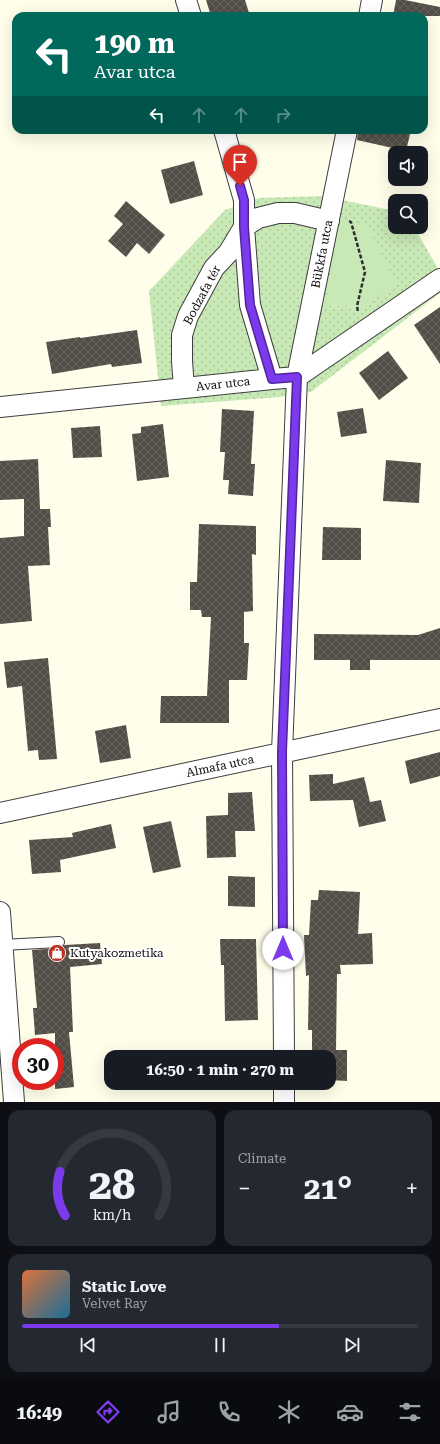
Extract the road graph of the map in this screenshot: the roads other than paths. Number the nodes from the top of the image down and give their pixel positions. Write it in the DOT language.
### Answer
graph roads {
  1 [pos="186,0"];
  2 [pos="372,0"];
  3 [pos="189,12"];
  4 [pos="370,12"];
  5 [pos="225,134"];
  6 [pos="346,134"];
  7 [pos="330,215"];
  8 [pos="244,227"];
  9 [pos="440,279"];
  10 [pos="297,377"];
  11 [pos="272,379"];
  12 [pos="184,388"];
  13 [pos="0,407"];
  14 [pos="440,719"];
  15 [pos="282,752"];
  16 [pos="0,813"];
  17 [pos="0,912"];
  18 [pos="59,942"];
  19 [pos="2,945"];
  20 [pos="284,1050"];
  21 [pos="284,1090"];
  22 [pos="14,1102"];
  23 [pos="284,1102"];
  1 -- 3 [label="street"];
  2 -- 4 [label="street"];
  5 -- 8 [label="street"];
  6 -- 7 [label="street, Bükkfa utca"];
  7 -- 8 [label="street, Bodzafa tér"];
  7 -- 10 [label="street, Bükkfa utca"];
  8 -- 11 [label="street"];
  8 -- 12 [label="street, Bodzafa tér"];
  9 -- 10 [label="street"];
  10 -- 11 [label="street, Avar utca"];
  10 -- 15 [label="street, Bükkfa utca"];
  11 -- 12 [label="street, Avar utca"];
  12 -- 13 [label="street, Avar utca"];
  14 -- 15 [label="street, Almafa utca"];
  15 -- 16 [label="street, Almafa utca"];
  15 -- 20 [label="street, Bükkfa utca"];
  17 -- 19 [label="street"];
  18 -- 19 [label="lane"];
  19 -- 22 [label="street"];
  21 -- 23 [label="street"];
}
